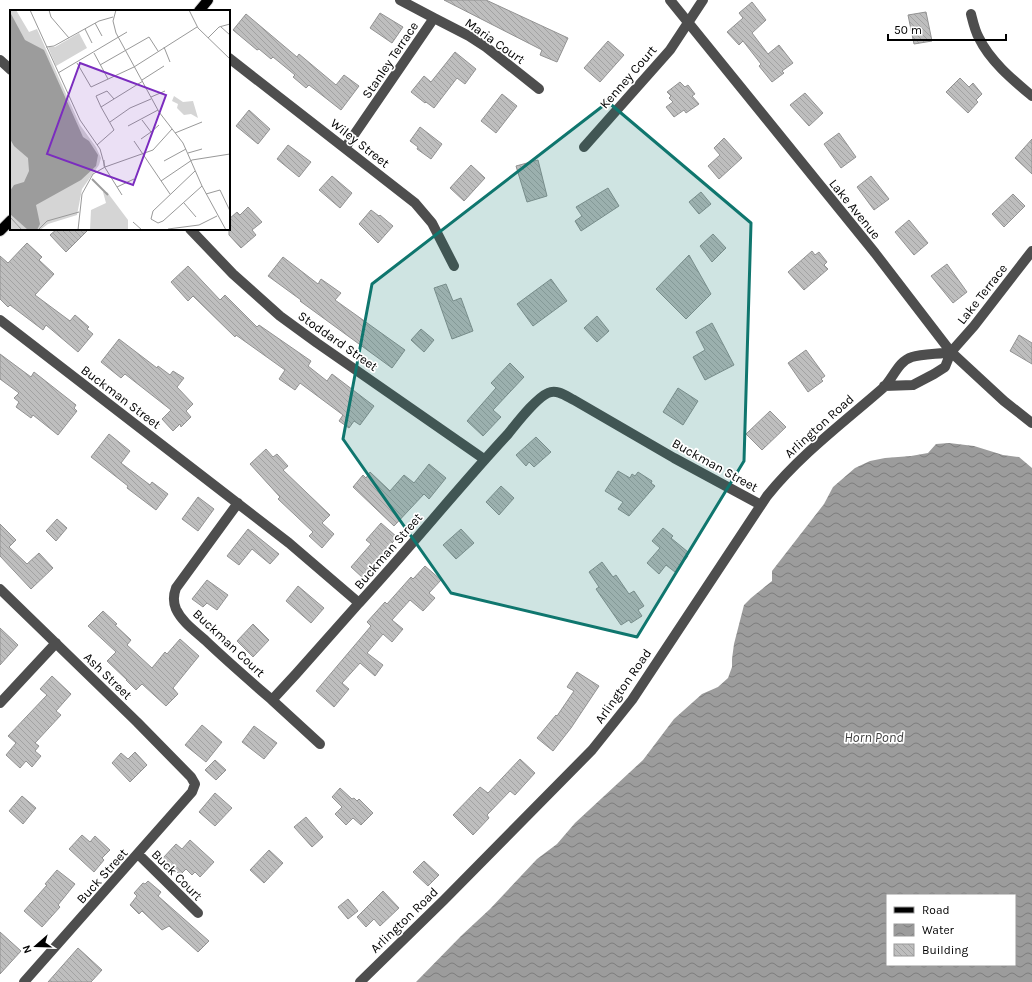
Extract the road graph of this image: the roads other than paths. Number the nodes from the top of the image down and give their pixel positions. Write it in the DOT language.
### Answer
graph roads {
  1 [pos="208,0"];
  2 [pos="400,0"];
  3 [pos="670,0"];
  4 [pos="703,0"];
  5 [pos="200,10"];
  6 [pos="971,14"];
  7 [pos="434,18"];
  8 [pos="688,23"];
  9 [pos="230,59"];
  10 [pos="0,60"];
  11 [pos="10,69"];
  12 [pos="540,89"];
  13 [pos="1032,96"];
  14 [pos="584,147"];
  15 [pos="346,148"];
  16 [pos="10,221"];
  17 [pos="191,230"];
  18 [pos="0,231"];
  19 [pos="1032,251"];
  20 [pos="454,266"];
  21 [pos="0,320"];
  22 [pos="951,352"];
  23 [pos="884,386"];
  24 [pos="1032,423"];
  25 [pos="484,459"];
  26 [pos="238,503"];
  27 [pos="761,505"];
  28 [pos="0,589"];
  29 [pos="359,603"];
  30 [pos="56,643"];
  31 [pos="272,700"];
  32 [pos="0,704"];
  33 [pos="320,744"];
  34 [pos="195,784"];
  35 [pos="138,854"];
  36 [pos="198,913"];
  37 [pos="24,982"];
  38 [pos="360,982"];
  1 -- 5 [label="main road"];
  2 -- 7 [label="street, Stanley Terrace"];
  3 -- 8 [label="street, Lake Avenue"];
  4 -- 8 [label="street, Kenney Court"];
  6 -- 13 [label="street"];
  7 -- 12 [label="street, Maria Court"];
  7 -- 15 [label="street, Stanley Terrace"];
  8 -- 14 [label="street, Kenney Court"];
  8 -- 22 [label="street, Lake Avenue"];
  9 -- 15 [label="street, Wiley Street"];
  10 -- 11 [label="street"];
  15 -- 20 [label="street, Wiley Street"];
  16 -- 18 [label="main road"];
  17 -- 25 [label="street, Stoddard Street"];
  19 -- 22 [label="street, Lake Terrace"];
  21 -- 26 [label="street, Buckman Street"];
  22 -- 23 [label="street, Arlington Road"];
  22 -- 23 [label="street"];
  22 -- 24 [label="street, Lake Avenue"];
  23 -- 27 [label="street, Arlington Road"];
  25 -- 27 [label="street, Buckman Street"];
  25 -- 29 [label="street, Buckman Street"];
  26 -- 29 [label="street, Buckman Street"];
  26 -- 31 [label="street, Buckman Court"];
  27 -- 38 [label="street, Arlington Road"];
  28 -- 30 [label="street, Ash Street"];
  29 -- 31 [label="street"];
  30 -- 32 [label="street"];
  30 -- 34 [label="street, Ash Street"];
  31 -- 33 [label="street, Buckman Court"];
  34 -- 35 [label="street, Buck Street"];
  35 -- 36 [label="street, Buck Court"];
  35 -- 37 [label="street, Buck Street"];
}
